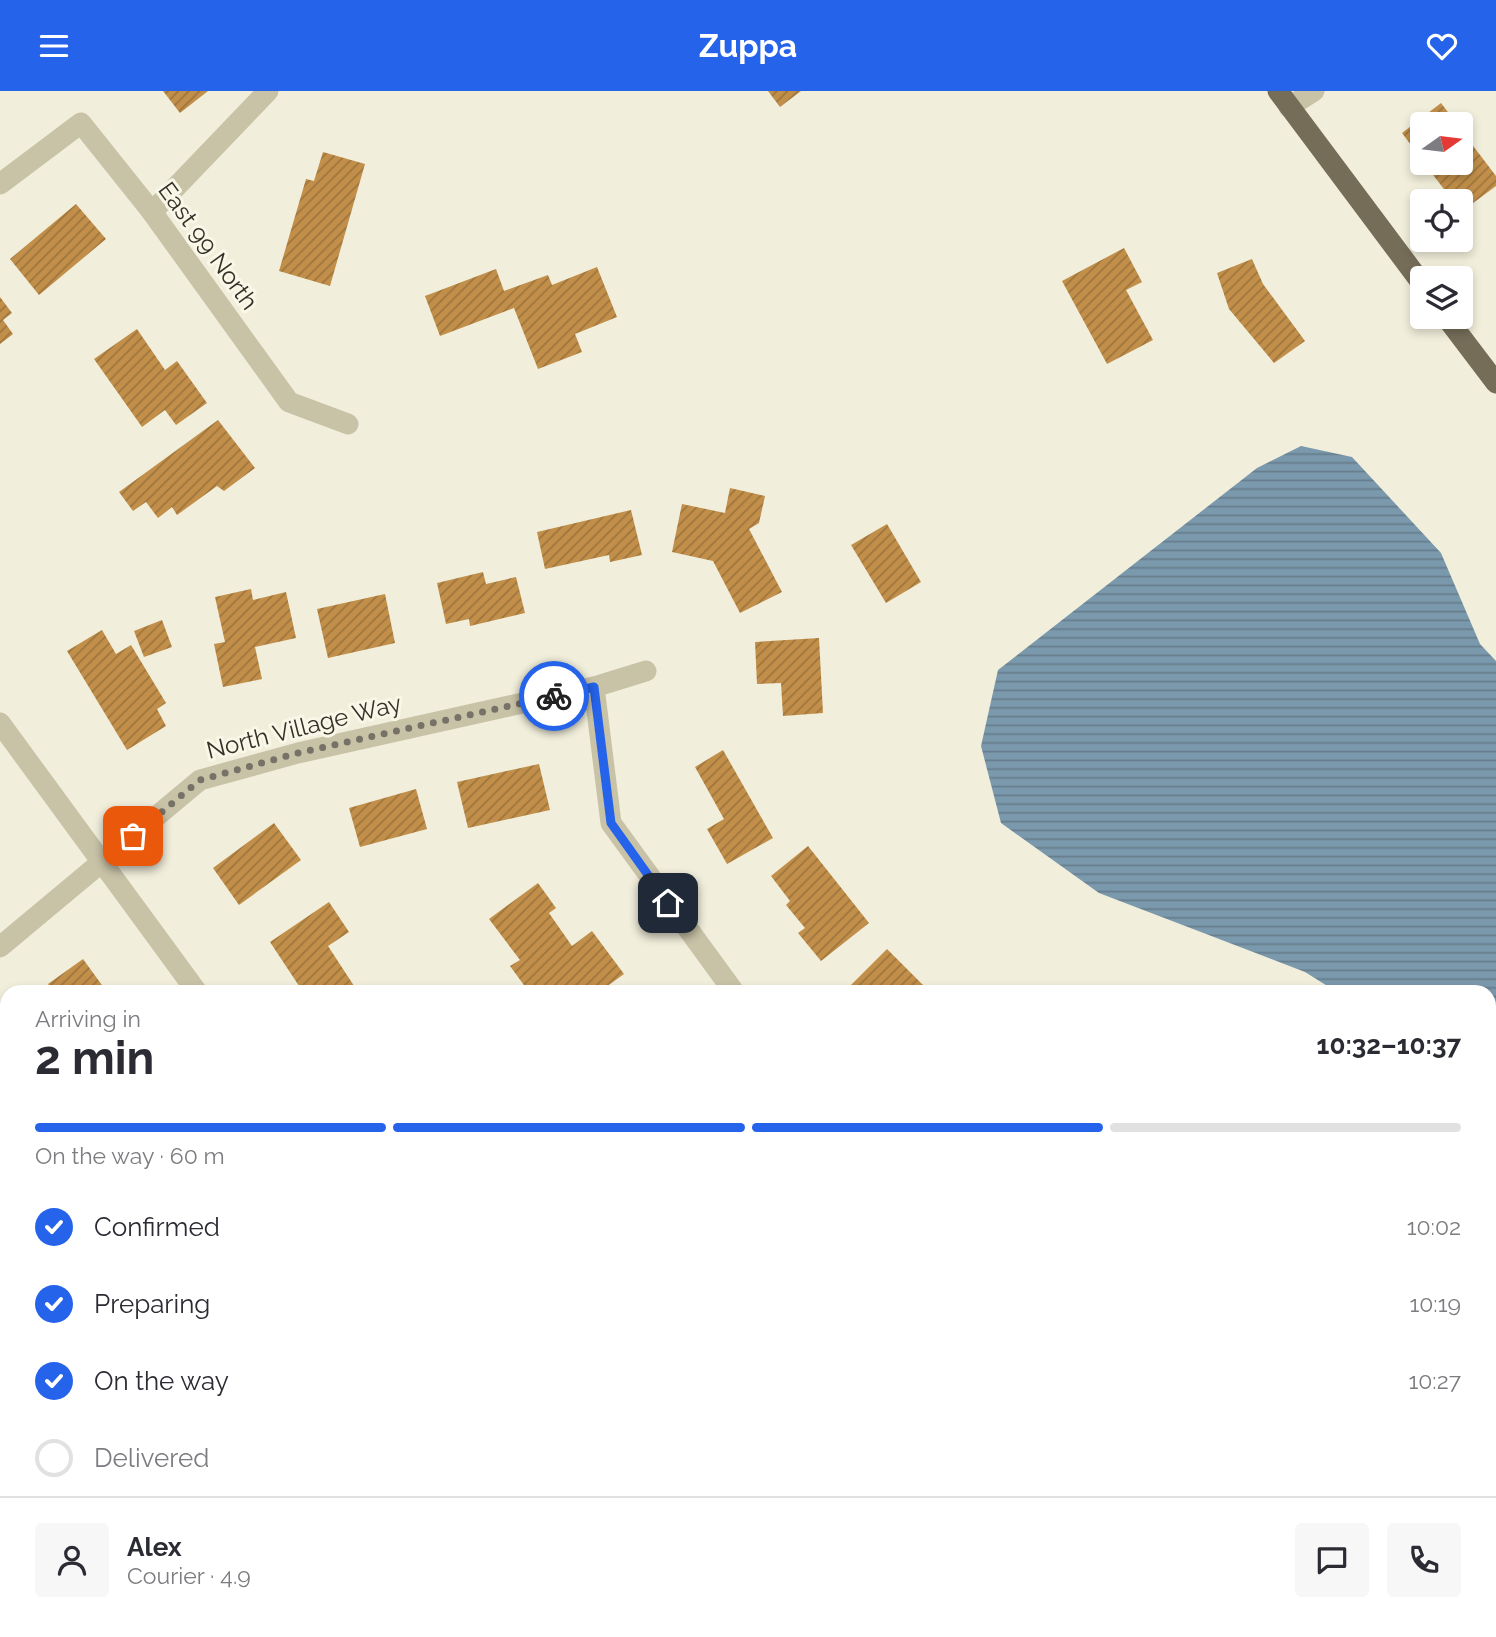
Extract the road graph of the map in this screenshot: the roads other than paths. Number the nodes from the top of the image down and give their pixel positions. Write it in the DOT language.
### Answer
graph roads {
  1 [pos="268,91"];
  2 [pos="1314,91"];
  3 [pos="1283,99"];
  4 [pos="0,184"];
  5 [pos="152,212"];
  6 [pos="1410,268"];
  7 [pos="1455,329"];
  8 [pos="1496,383"];
  9 [pos="348,424"];
  10 [pos="646,671"];
  11 [pos="594,687"];
  12 [pos="0,723"];
  13 [pos="102,862"];
  14 [pos="0,947"];
  15 [pos="192,985"];
  16 [pos="729,985"];
  1 -- 5 [label="street"];
  2 -- 3 [label="street"];
  3 -- 6 [label="main road"];
  4 -- 5 [label="street, East 99 North"];
  5 -- 9 [label="street, East 99 North"];
  7 -- 8 [label="main road"];
  10 -- 11 [label="street, North Village Way"];
  11 -- 13 [label="street, North Village Way"];
  11 -- 16 [label="street"];
  12 -- 13 [label="street"];
  13 -- 14 [label="street, North Village Way"];
  13 -- 15 [label="street"];
}
